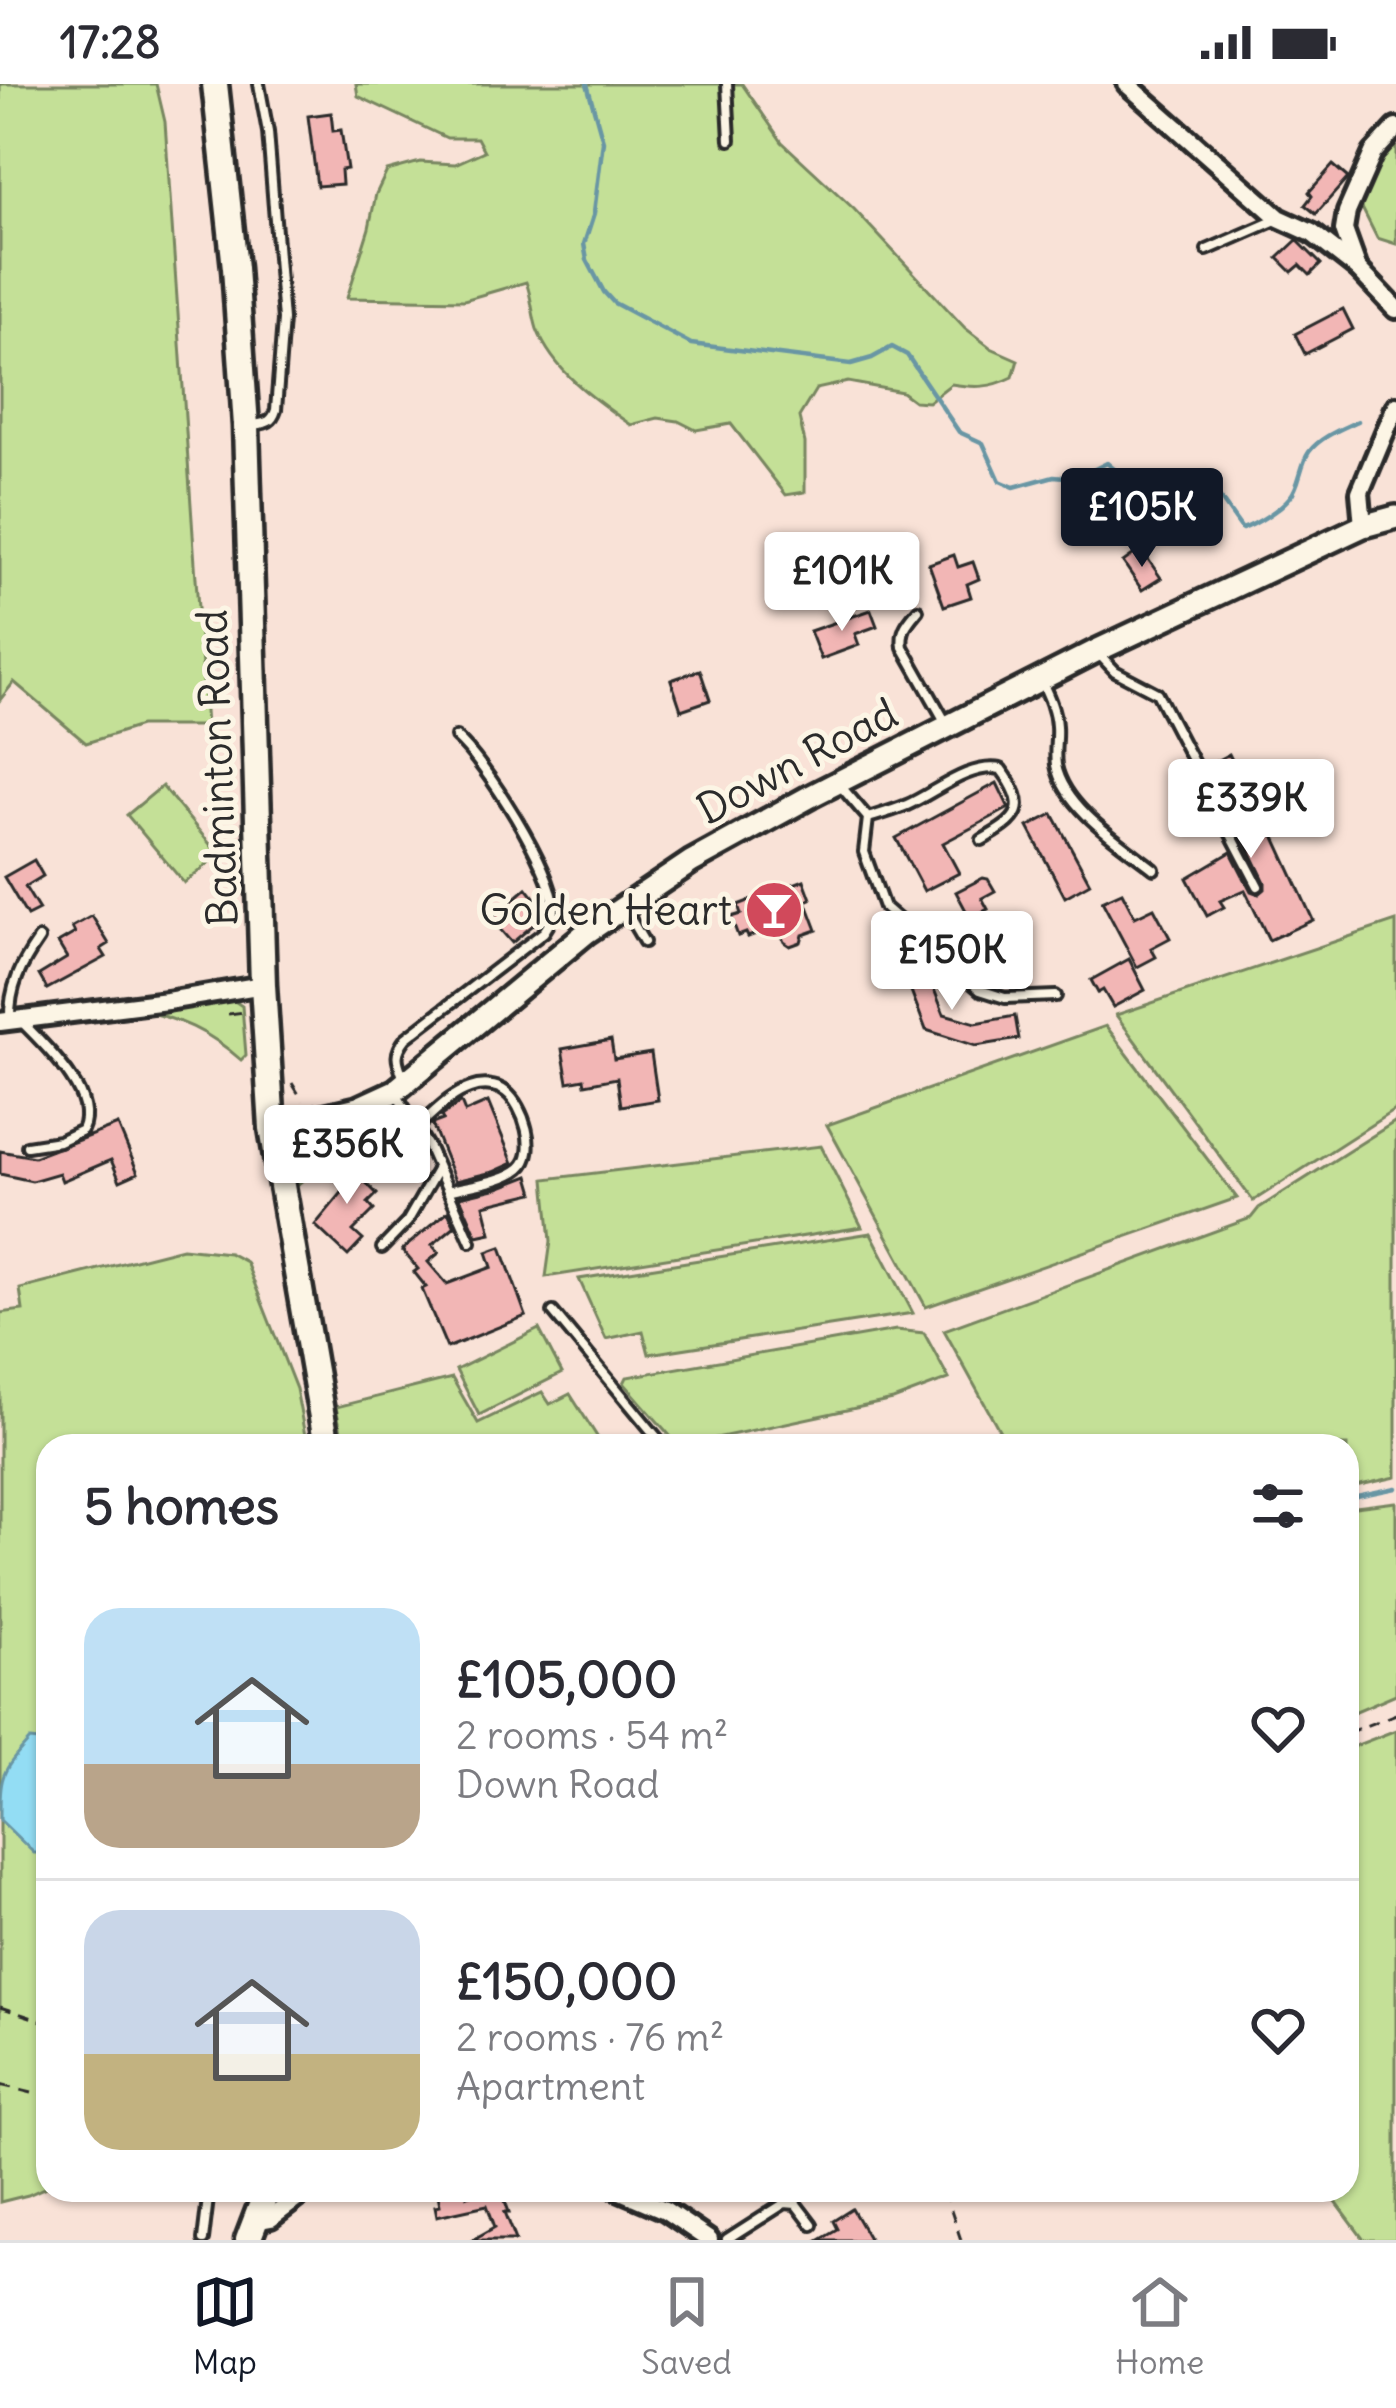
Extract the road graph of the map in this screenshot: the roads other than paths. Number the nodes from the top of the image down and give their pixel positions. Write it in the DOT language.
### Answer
graph roads {
  1 [pos="214,84"];
  2 [pos="259,84"];
  3 [pos="727,84"];
  4 [pos="1127,84"];
  5 [pos="1396,128"];
  6 [pos="730,140"];
  7 [pos="1347,212"];
  8 [pos="1279,218"];
  9 [pos="1312,233"];
  10 [pos="1207,250"];
  11 [pos="1358,269"];
  12 [pos="1396,309"];
  13 [pos="1394,409"];
  14 [pos="246,426"];
  15 [pos="1396,517"];
  16 [pos="1363,526"];
  17 [pos="918,610"];
  18 [pos="1096,651"];
  19 [pos="1040,679"];
  20 [pos="947,726"];
  21 [pos="456,737"];
  22 [pos="837,782"];
  23 [pos="868,818"];
  24 [pos="982,840"];
  25 [pos="1154,869"];
  26 [pos="1258,886"];
  27 [pos="623,907"];
  28 [pos="984,932"];
  29 [pos="39,939"];
  30 [pos="644,942"];
  31 [pos="954,967"];
  32 [pos="262,985"];
  33 [pos="1057,996"];
  34 [pos="10,1020"];
  35 [pos="400,1087"];
  36 [pos="417,1127"];
  37 [pos="272,1128"];
  38 [pos="27,1146"];
  39 [pos="438,1168"];
  40 [pos="448,1191"];
  41 [pos="471,1242"];
  42 [pos="382,1248"];
  43 [pos="553,1312"];
  44 [pos="325,1434"];
  45 [pos="652,1434"];
  46 [pos="209,2202"];
  47 [pos="263,2202"];
  48 [pos="292,2202"];
  49 [pos="646,2202"];
  50 [pos="812,2225"];
  51 [pos="252,2231"];
  52 [pos="203,2240"];
  53 [pos="710,2240"];
  54 [pos="727,2240"];
  1 -- 14 [label="main road, Badminton Road"];
  2 -- 14 [label="lane"];
  3 -- 6 [label="lane"];
  4 -- 8 [label="street"];
  5 -- 7 [label="street"];
  7 -- 9 [label="street"];
  7 -- 11 [label="street"];
  8 -- 9 [label="street"];
  8 -- 10 [label="lane"];
  9 -- 11 [label="street"];
  11 -- 12 [label="street"];
  13 -- 16 [label="street"];
  14 -- 32 [label="main road, Badminton Road"];
  15 -- 16 [label="street, Down Road"];
  16 -- 18 [label="street, Down Road"];
  17 -- 20 [label="lane"];
  18 -- 19 [label="street, Down Road"];
  18 -- 26 [label="lane"];
  19 -- 20 [label="street, Down Road"];
  19 -- 25 [label="lane"];
  20 -- 22 [label="street, Down Road"];
  21 -- 35 [label="lane"];
  22 -- 23 [label="lane"];
  22 -- 27 [label="street, Down Road"];
  23 -- 24 [label="lane"];
  23 -- 31 [label="lane"];
  27 -- 30 [label="lane"];
  27 -- 35 [label="street, Down Road"];
  28 -- 31 [label="lane"];
  29 -- 34 [label="lane"];
  31 -- 33 [label="lane"];
  32 -- 34 [label="street"];
  32 -- 37 [label="main road, Badminton Road"];
  34 -- 38 [label="lane"];
  35 -- 36 [label="lane"];
  35 -- 37 [label="street, Down Road"];
  36 -- 39 [label="lane"];
  36 -- 40 [label="lane"];
  37 -- 44 [label="main road, Badminton Road"];
  39 -- 40 [label="lane"];
  39 -- 42 [label="lane"];
  40 -- 41 [label="lane"];
  43 -- 45 [label="lane"];
  46 -- 52 [label="lane"];
  47 -- 51 [label="main road"];
  48 -- 51 [label="street"];
  49 -- 53 [label="street"];
  50 -- 54 [label="lane"];
}
